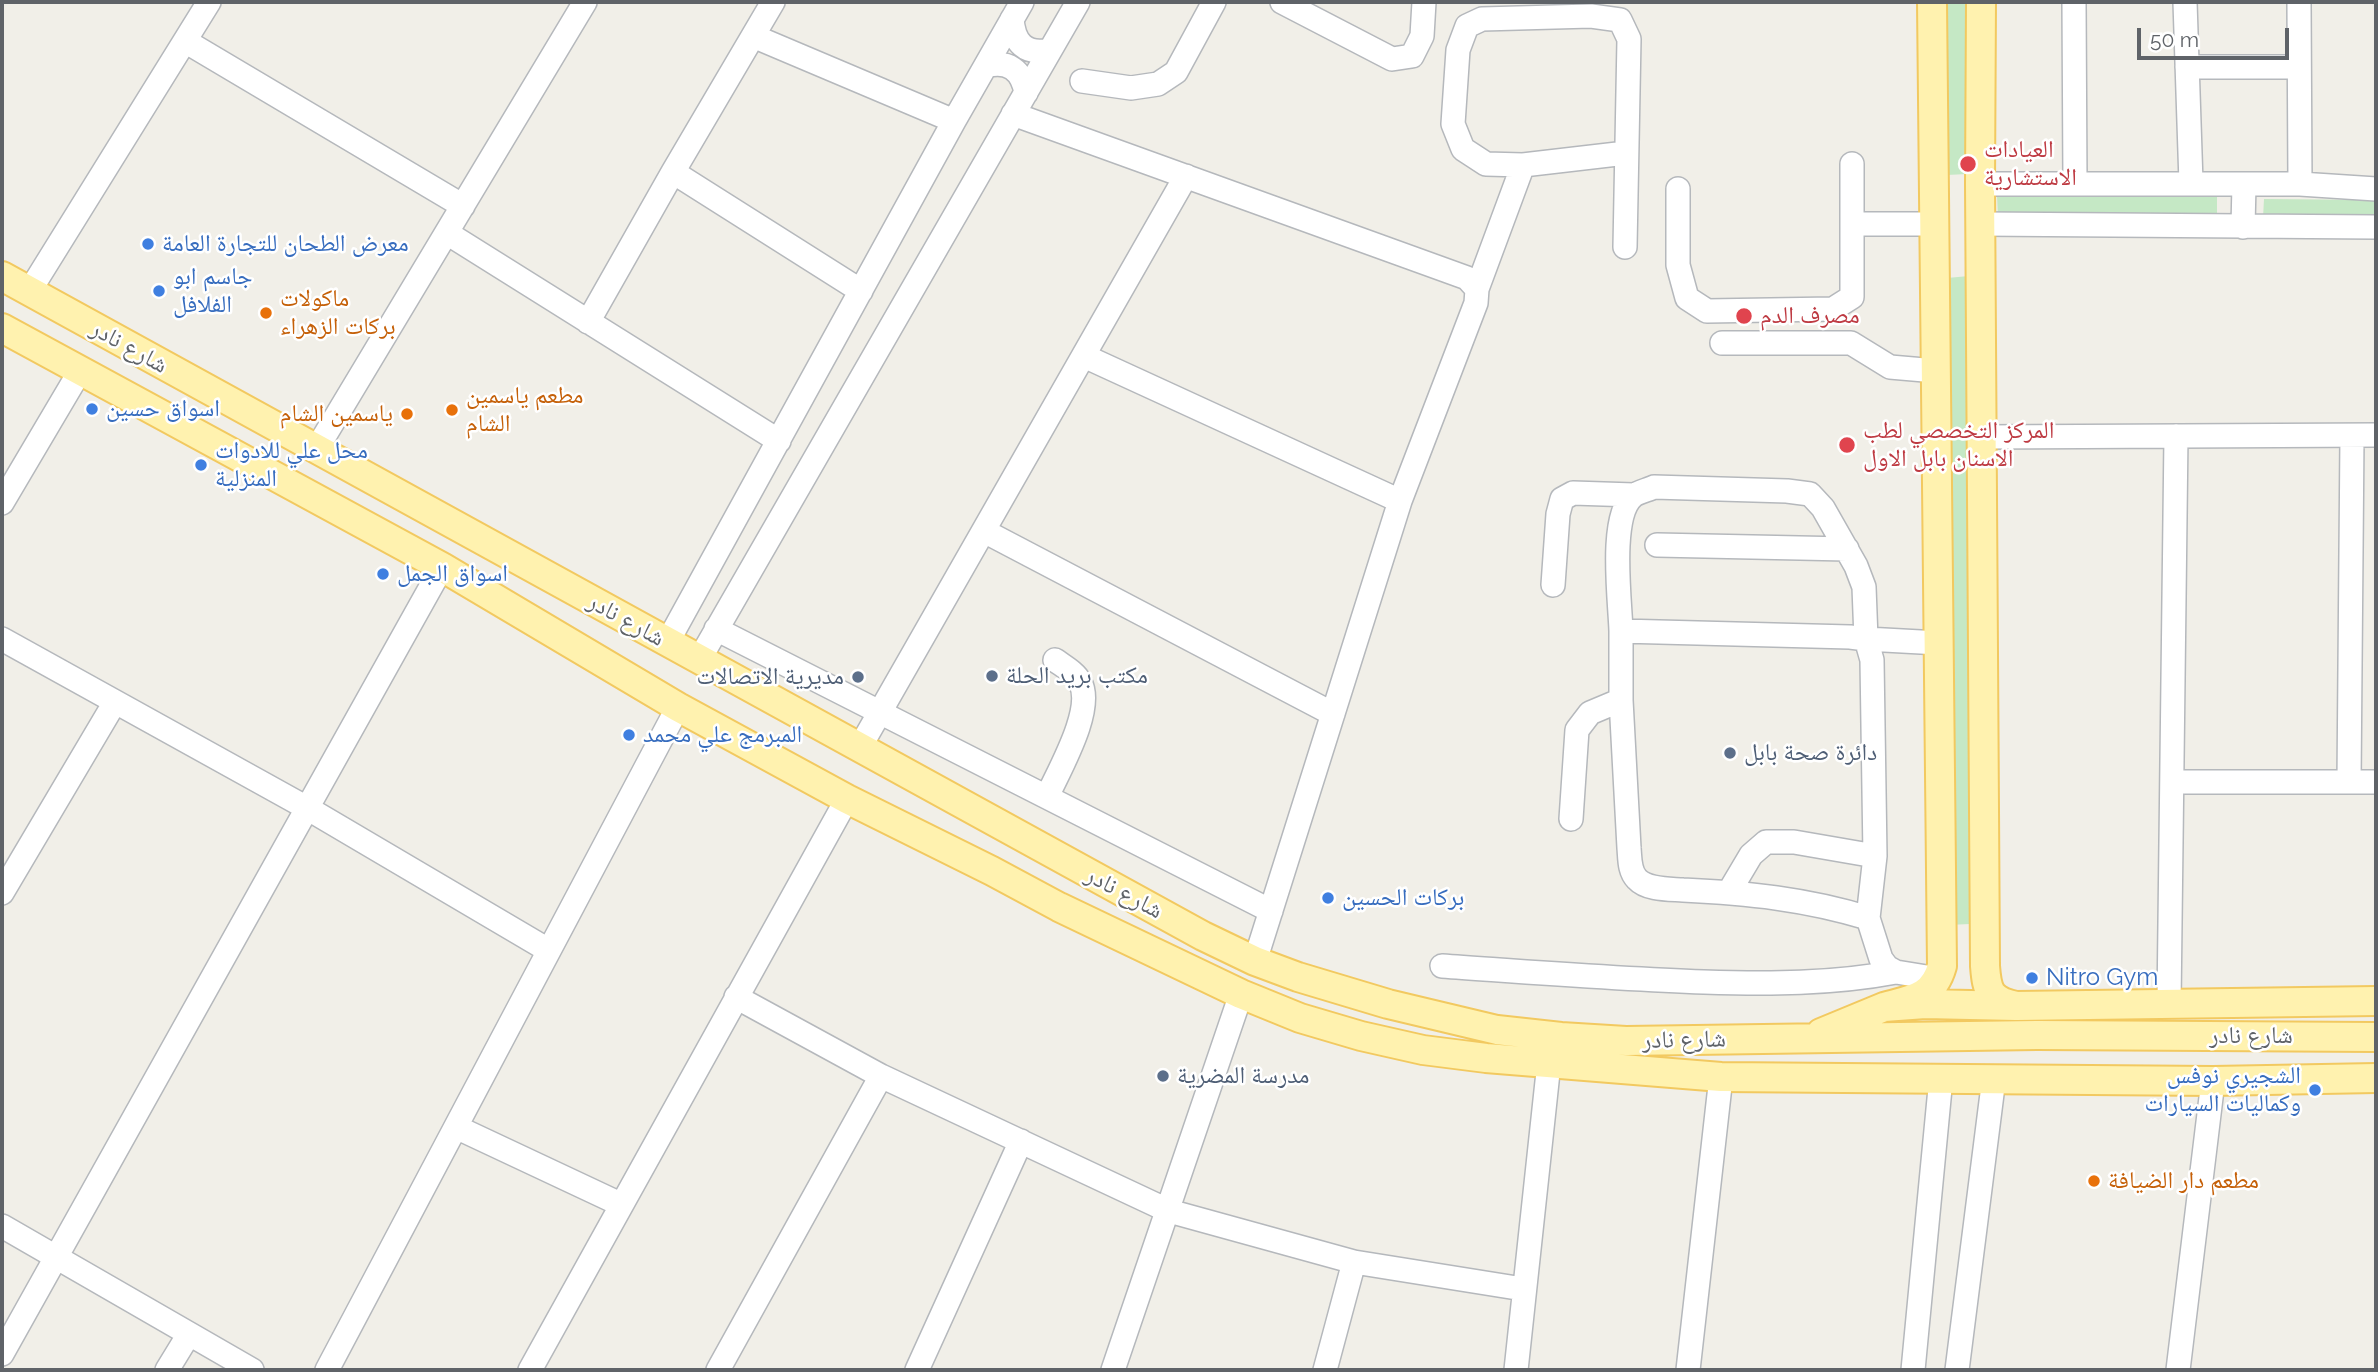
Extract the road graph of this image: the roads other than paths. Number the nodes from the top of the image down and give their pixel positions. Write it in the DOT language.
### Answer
graph roads {
  1 [pos="209,2"];
  2 [pos="585,2"];
  3 [pos="773,2"];
  4 [pos="1077,2"];
  5 [pos="1214,2"];
  6 [pos="1282,2"];
  7 [pos="1423,2"];
  8 [pos="1932,2"];
  9 [pos="1981,2"];
  10 [pos="2074,2"];
  11 [pos="2185,2"];
  12 [pos="2299,2"];
  13 [pos="1017,10"];
  14 [pos="752,36"];
  15 [pos="185,41"];
  16 [pos="1050,50"];
  17 [pos="986,66"];
  18 [pos="2187,67"];
  19 [pos="2298,67"];
  20 [pos="1083,80"];
  21 [pos="1026,93"];
  22 [pos="1013,114"];
  23 [pos="954,121"];
  24 [pos="1626,153"];
  25 [pos="1853,164"];
  26 [pos="1523,166"];
  27 [pos="673,172"];
  28 [pos="1186,176"];
  29 [pos="2191,183"];
  30 [pos="1980,184"];
  31 [pos="2075,184"];
  32 [pos="2244,184"];
  33 [pos="2300,184"];
  34 [pos="1678,189"];
  35 [pos="2376,189"];
  36 [pos="463,206"];
  37 [pos="1852,224"];
  38 [pos="1934,224"];
  39 [pos="1981,224"];
  40 [pos="2243,227"];
  41 [pos="2376,228"];
  42 [pos="447,233"];
  43 [pos="1625,247"];
  44 [pos="2,276"];
  45 [pos="1477,289"];
  46 [pos="861,291"];
  47 [pos="29,292"];
  48 [pos="588,322"];
  49 [pos="2,328"];
  50 [pos="1722,343"];
  51 [pos="1084,356"];
  52 [pos="80,371"];
  53 [pos="1936,371"];
  54 [pos="2376,435"];
  55 [pos="2176,436"];
  56 [pos="2352,436"];
  57 [pos="1983,437"];
  58 [pos="779,441"];
  59 [pos="316,450"];
  60 [pos="1634,495"];
  61 [pos="1400,500"];
  62 [pos="2,503"];
  63 [pos="984,531"];
  64 [pos="1657,545"];
  65 [pos="1847,549"];
  66 [pos="442,567"];
  67 [pos="1553,585"];
  68 [pos="691,598"];
  69 [pos="719,625"];
  70 [pos="1620,631"];
  71 [pos="2,639"];
  72 [pos="1866,639"];
  73 [pos="667,643"];
  74 [pos="1939,643"];
  75 [pos="699,660"];
  76 [pos="1055,660"];
  77 [pos="1621,700"];
  78 [pos="115,702"];
  79 [pos="678,707"];
  80 [pos="880,712"];
  81 [pos="1333,714"];
  82 [pos="860,747"];
  83 [pos="2173,782"];
  84 [pos="2349,782"];
  85 [pos="2376,782"];
  86 [pos="1047,797"];
  87 [pos="847,799"];
  88 [pos="307,808"];
  89 [pos="1571,819"];
  90 [pos="1012,831"];
  91 [pos="1875,856"];
  92 [pos="1082,870"];
  93 [pos="992,871"];
  94 [pos="1729,892"];
  95 [pos="2,893"];
  96 [pos="1059,907"];
  97 [pos="1271,911"];
  98 [pos="1868,918"];
  99 [pos="1942,930"];
  100 [pos="1986,930"];
  101 [pos="548,950"];
  102 [pos="1255,961"];
  103 [pos="1442,966"];
  104 [pos="1896,972"];
  105 [pos="1938,979"];
  106 [pos="1241,994"];
  107 [pos="736,997"];
  108 [pos="2376,1001"];
  109 [pos="2169,1004"];
  110 [pos="2016,1006"];
  111 [pos="1884,1007"];
  112 [pos="2376,1037"];
  113 [pos="1789,1038"];
  114 [pos="1549,1063"];
  115 [pos="881,1076"];
  116 [pos="1721,1077"];
  117 [pos="1941,1078"];
  118 [pos="1994,1078"];
  119 [pos="2376,1078"];
  120 [pos="2213,1081"];
  121 [pos="456,1127"];
  122 [pos="1021,1141"];
  123 [pos="620,1204"];
  124 [pos="1169,1211"];
  125 [pos="2,1226"];
  126 [pos="57,1256"];
  127 [pos="1354,1262"];
  128 [pos="1523,1289"];
  129 [pos="189,1334"];
  130 [pos="2,1354"];
  131 [pos="167,1370"];
  132 [pos="252,1370"];
  133 [pos="327,1370"];
  134 [pos="530,1370"];
  135 [pos="718,1370"];
  136 [pos="917,1370"];
  137 [pos="1113,1370"];
  138 [pos="1325,1370"];
  139 [pos="1516,1370"];
  140 [pos="1688,1370"];
  141 [pos="1913,1370"];
  142 [pos="1957,1370"];
  143 [pos="2178,1370"];
  1 -- 15 [label="street"];
  2 -- 36 [label="street"];
  3 -- 14 [label="street"];
  4 -- 16 [label="street"];
  5 -- 20 [label="street"];
  6 -- 7 [label="street"];
  8 -- 38 [label="main road"];
  9 -- 30 [label="main road"];
  10 -- 31 [label="street"];
  11 -- 18 [label="street"];
  12 -- 19 [label="street"];
  13 -- 16 [label="street"];
  13 -- 17 [label="street"];
  14 -- 23 [label="street"];
  14 -- 27 [label="street"];
  15 -- 36 [label="street"];
  15 -- 47 [label="street"];
  16 -- 21 [label="street"];
  17 -- 21 [label="street"];
  17 -- 23 [label="street"];
  18 -- 19 [label="street"];
  18 -- 29 [label="street"];
  19 -- 33 [label="street"];
  21 -- 22 [label="street"];
  22 -- 28 [label="street"];
  22 -- 69 [label="street"];
  23 -- 46 [label="street"];
  24 -- 26 [label="street"];
  24 -- 26 [label="street"];
  24 -- 43 [label="street"];
  25 -- 37 [label="street"];
  26 -- 45 [label="street"];
  27 -- 46 [label="street"];
  27 -- 48 [label="street"];
  28 -- 45 [label="street"];
  28 -- 51 [label="street"];
  29 -- 31 [label="street"];
  29 -- 32 [label="street"];
  30 -- 31 [label="street"];
  30 -- 39 [label="main road"];
  32 -- 33 [label="street"];
  32 -- 40 [label="street"];
  33 -- 35 [label="street"];
  34 -- 37 [label="street"];
  36 -- 42 [label="street"];
  37 -- 38 [label="street"];
  38 -- 53 [label="main road"];
  39 -- 40 [label="street"];
  39 -- 57 [label="main road"];
  40 -- 41 [label="street"];
  42 -- 48 [label="street"];
  42 -- 59 [label="street"];
  44 -- 47 [label="main road, شارع نادر"];
  45 -- 61 [label="street"];
  46 -- 58 [label="street"];
  47 -- 59 [label="main road, شارع نادر"];
  48 -- 58 [label="street"];
  49 -- 52 [label="main road, شارع نادر"];
  50 -- 53 [label="street"];
  51 -- 61 [label="street"];
  51 -- 63 [label="street"];
  52 -- 62 [label="street"];
  52 -- 66 [label="main road, شارع نادر"];
  53 -- 74 [label="main road"];
  54 -- 56 [label="street"];
  55 -- 56 [label="street"];
  55 -- 57 [label="street"];
  55 -- 83 [label="street"];
  56 -- 84 [label="street"];
  57 -- 100 [label="main road"];
  58 -- 68 [label="street"];
  59 -- 73 [label="main road, شارع نادر"];
  60 -- 65 [label="street"];
  60 -- 67 [label="street"];
  60 -- 70 [label="street"];
  61 -- 81 [label="street"];
  63 -- 80 [label="street"];
  63 -- 81 [label="street"];
  64 -- 65 [label="street"];
  65 -- 72 [label="street"];
  66 -- 79 [label="main road, شارع نادر"];
  66 -- 88 [label="street"];
  68 -- 69 [label="street"];
  68 -- 73 [label="street"];
  69 -- 75 [label="street"];
  69 -- 80 [label="street"];
  70 -- 72 [label="street"];
  70 -- 77 [label="street"];
  71 -- 78 [label="street"];
  72 -- 74 [label="street"];
  72 -- 91 [label="street"];
  73 -- 75 [label="main road, شارع نادر"];
  74 -- 99 [label="main road"];
  75 -- 82 [label="main road, شارع نادر"];
  76 -- 86 [label="street"];
  77 -- 89 [label="street"];
  77 -- 94 [label="street"];
  78 -- 88 [label="street"];
  78 -- 95 [label="street"];
  79 -- 87 [label="main road, شارع نادر"];
  79 -- 101 [label="street"];
  80 -- 82 [label="street"];
  80 -- 86 [label="street"];
  81 -- 97 [label="street"];
  82 -- 90 [label="main road, شارع نادر"];
  83 -- 84 [label="street"];
  83 -- 109 [label="street"];
  84 -- 85 [label="street"];
  86 -- 97 [label="street"];
  87 -- 93 [label="main road, شارع نادر"];
  87 -- 107 [label="street"];
  88 -- 101 [label="street"];
  88 -- 126 [label="street"];
  90 -- 92 [label="main road, شارع نادر"];
  90 -- 93 [label="main road"];
  91 -- 94 [label="street"];
  91 -- 98 [label="street"];
  92 -- 96 [label="main road"];
  92 -- 102 [label="main road, شارع نادر"];
  93 -- 96 [label="main road, شارع نادر"];
  94 -- 98 [label="street"];
  96 -- 106 [label="main road, شارع نادر"];
  97 -- 102 [label="street"];
  98 -- 104 [label="street"];
  99 -- 100 [label="main road"];
  99 -- 105 [label="main road"];
  100 -- 110 [label="main road"];
  101 -- 121 [label="street"];
  102 -- 113 [label="main road, شارع نادر"];
  103 -- 104 [label="street"];
  104 -- 105 [label="street"];
  105 -- 111 [label="main road"];
  106 -- 114 [label="main road, شارع نادر"];
  106 -- 124 [label="street"];
  107 -- 115 [label="street"];
  107 -- 123 [label="street"];
  108 -- 109 [label="main road"];
  109 -- 110 [label="main road"];
  110 -- 111 [label="main road"];
  111 -- 113 [label="main road"];
  112 -- 113 [label="main road, شارع نادر"];
  114 -- 116 [label="main road, شارع نادر"];
  114 -- 128 [label="street"];
  115 -- 122 [label="street"];
  115 -- 135 [label="street"];
  116 -- 117 [label="main road, شارع نادر"];
  116 -- 140 [label="street"];
  117 -- 118 [label="main road, شارع نادر"];
  117 -- 141 [label="street"];
  118 -- 120 [label="main road, شارع نادر"];
  118 -- 142 [label="street"];
  119 -- 120 [label="main road, شارع نادر"];
  120 -- 143 [label="street"];
  121 -- 123 [label="street"];
  121 -- 133 [label="street"];
  122 -- 124 [label="street"];
  122 -- 136 [label="street"];
  123 -- 134 [label="street"];
  124 -- 127 [label="street"];
  124 -- 137 [label="street"];
  125 -- 126 [label="street"];
  126 -- 129 [label="street"];
  126 -- 130 [label="street"];
  127 -- 128 [label="street"];
  127 -- 138 [label="street"];
  128 -- 139 [label="street"];
  129 -- 131 [label="street"];
  129 -- 132 [label="street"];
}
